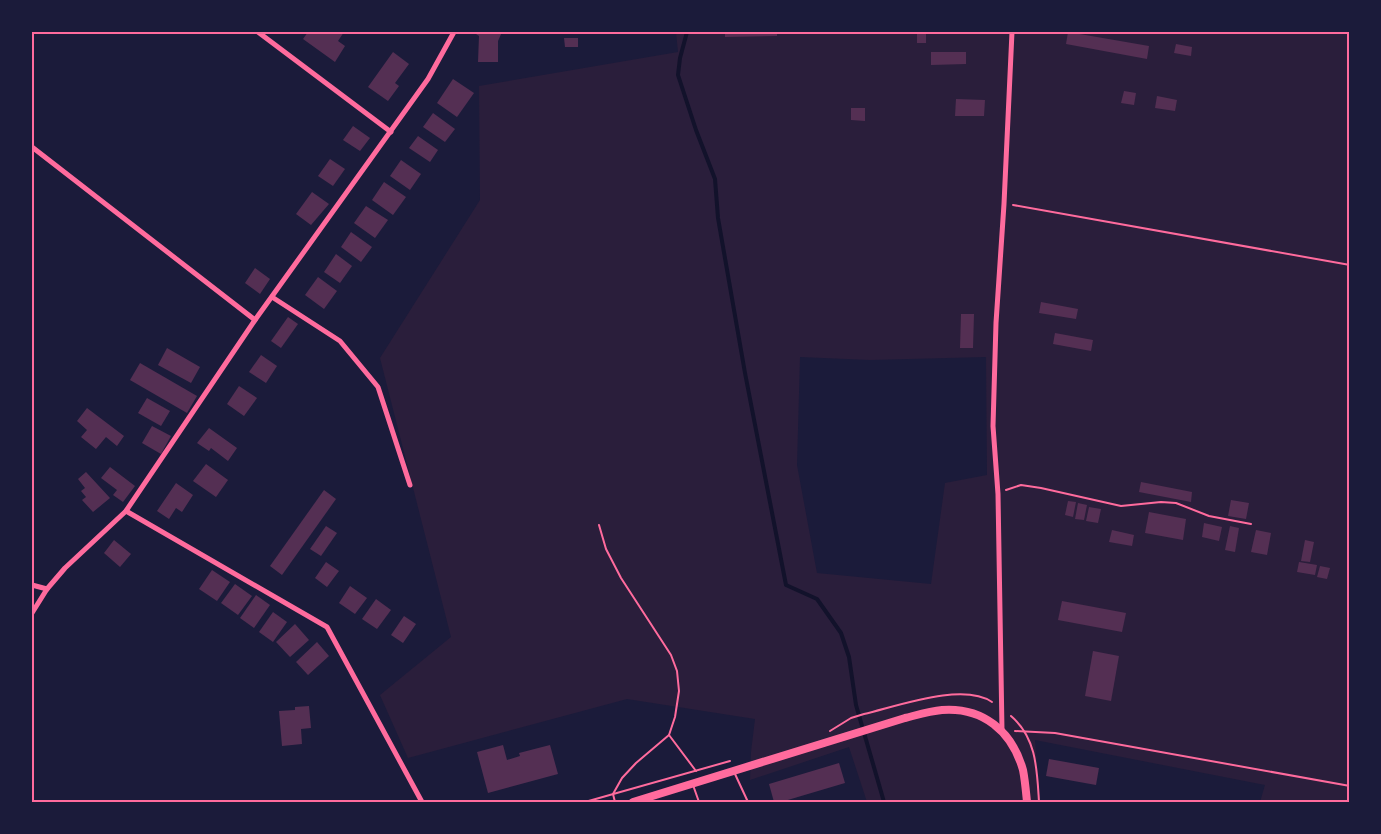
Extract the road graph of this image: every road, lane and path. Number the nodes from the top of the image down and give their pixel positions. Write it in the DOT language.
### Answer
graph roads {
  1 [pos="258,32"];
  2 [pos="454,32"];
  3 [pos="1012,32"];
  4 [pos="391,132"];
  5 [pos="32,147"];
  6 [pos="1004,204"];
  7 [pos="1350,265"];
  8 [pos="272,297"];
  9 [pos="255,320"];
  10 [pos="410,485"];
  11 [pos="998,494"];
  12 [pos="126,511"];
  13 [pos="1251,524"];
  14 [pos="599,525"];
  15 [pos="32,585"];
  16 [pos="47,589"];
  17 [pos="32,613"];
  18 [pos="864,714"];
  19 [pos="1002,730"];
  20 [pos="669,735"];
  21 [pos="823,735"];
  22 [pos="730,760"];
  23 [pos="696,770"];
  24 [pos="1037,771"];
  25 [pos="734,772"];
  26 [pos="696,783"];
  27 [pos="1350,786"];
  28 [pos="613,794"];
  29 [pos="422,802"];
  30 [pos="585,802"];
  31 [pos="615,802"];
  32 [pos="633,802"];
  33 [pos="699,802"];
  34 [pos="748,802"];
  35 [pos="1027,802"];
  36 [pos="1040,802"];
  1 -- 4 [label="street"];
  2 -- 4 [label="street"];
  3 -- 6 [label="street"];
  4 -- 8 [label="street"];
  5 -- 9 [label="street"];
  6 -- 7 [label="path"];
  6 -- 11 [label="street"];
  8 -- 9 [label="street"];
  8 -- 10 [label="street"];
  9 -- 12 [label="street"];
  11 -- 13 [label="path"];
  11 -- 19 [label="street"];
  12 -- 16 [label="street"];
  12 -- 29 [label="street"];
  14 -- 20 [label="path"];
  15 -- 16 [label="street"];
  16 -- 17 [label="street"];
  18 -- 21 [label="path"];
  19 -- 25 [label="main road"];
  19 -- 27 [label="path"];
  19 -- 35 [label="main road"];
  20 -- 23 [label="path"];
  20 -- 28 [label="path"];
  22 -- 23 [label="path"];
  23 -- 26 [label="path"];
  23 -- 28 [label="path"];
  24 -- 36 [label="path"];
  25 -- 26 [label="main road"];
  25 -- 34 [label="lane"];
  26 -- 32 [label="main road"];
  26 -- 33 [label="lane"];
  28 -- 30 [label="path"];
  28 -- 31 [label="path"];
}
